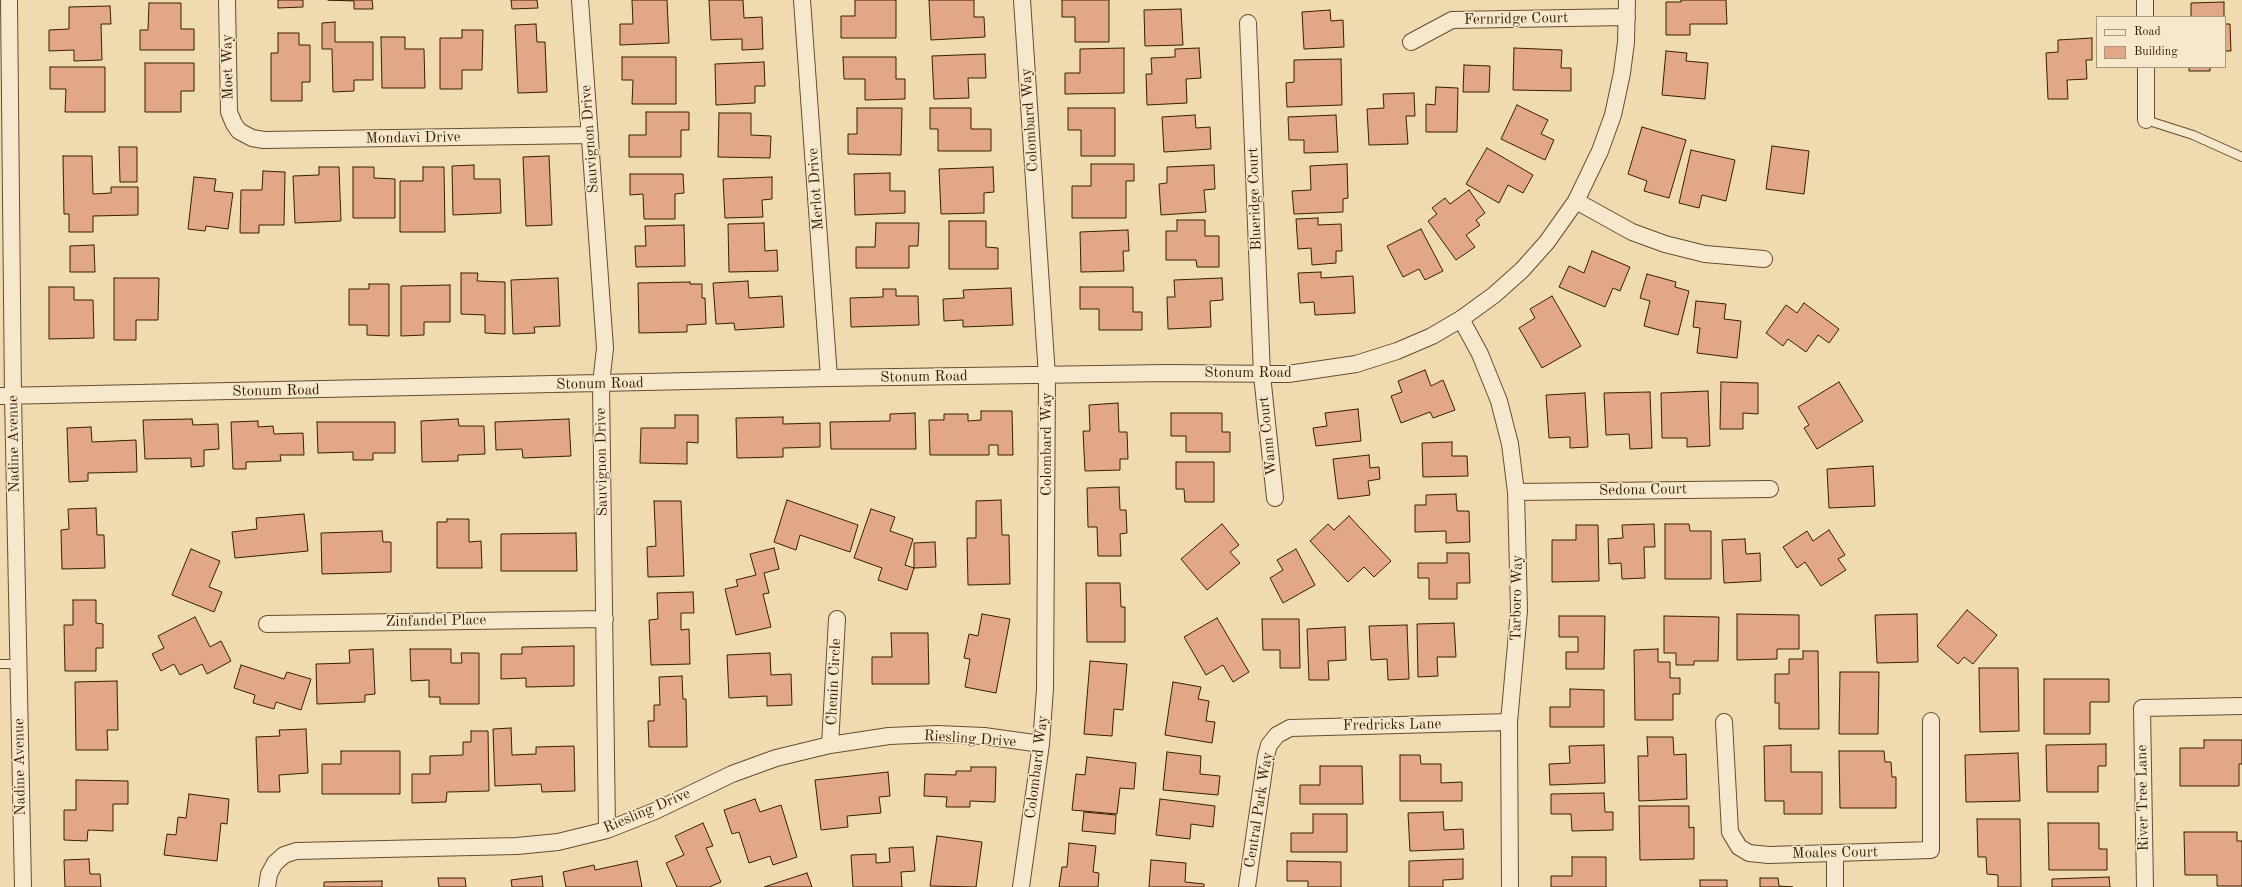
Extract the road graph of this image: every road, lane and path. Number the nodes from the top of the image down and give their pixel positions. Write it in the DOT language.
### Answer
graph roads {
  1 [pos="9,0"];
  2 [pos="227,0"];
  3 [pos="580,0"];
  4 [pos="802,0"];
  5 [pos="1022,0"];
  6 [pos="1627,0"];
  7 [pos="2145,0"];
  8 [pos="2145,16"];
  9 [pos="1627,17"];
  10 [pos="1248,23"];
  11 [pos="1411,42"];
  12 [pos="5,65"];
  13 [pos="2146,68"];
  14 [pos="2146,120"];
  15 [pos="239,130"];
  16 [pos="590,135"];
  17 [pos="2242,157"];
  18 [pos="1576,201"];
  19 [pos="1764,259"];
  20 [pos="1461,319"];
  21 [pos="1262,375"];
  22 [pos="1048,376"];
  23 [pos="829,378"];
  24 [pos="601,384"];
  25 [pos="7,396"];
  26 [pos="1770,489"];
  27 [pos="1516,492"];
  28 [pos="1275,498"];
  29 [pos="605,619"];
  30 [pos="837,619"];
  31 [pos="267,624"];
  32 [pos="0,664"];
  33 [pos="18,664"];
  34 [pos="2242,706"];
  35 [pos="1931,721"];
  36 [pos="1508,722"];
  37 [pos="1724,722"];
  38 [pos="1277,735"];
  39 [pos="1041,744"];
  40 [pos="830,745"];
  41 [pos="608,830"];
  42 [pos="1836,854"];
  43 [pos="23,887"];
  44 [pos="267,887"];
  45 [pos="1021,887"];
  46 [pos="1247,887"];
  47 [pos="1510,887"];
  48 [pos="1835,887"];
  49 [pos="2145,887"];
  1 -- 12 [label="street, Nadine Avenue"];
  2 -- 15 [label="street, Moet Way"];
  3 -- 16 [label="street, Sauvignon Drive"];
  4 -- 23 [label="street, Merlot Drive"];
  5 -- 22 [label="street, Colombard Way"];
  6 -- 9 [label="street, Stonum Road"];
  7 -- 8 [label="street"];
  9 -- 11 [label="street, Fernridge Court"];
  9 -- 18 [label="street, Stonum Road"];
  10 -- 21 [label="street, Blueridge Court"];
  12 -- 25 [label="street, Nadine Avenue"];
  13 -- 14 [label="street"];
  14 -- 17 [label="lane"];
  15 -- 16 [label="street, Mondavi Drive"];
  16 -- 24 [label="street, Sauvignon Drive"];
  18 -- 19 [label="street"];
  18 -- 20 [label="street, Stonum Road"];
  20 -- 21 [label="street, Stonum Road"];
  20 -- 27 [label="street, Tarboro Way"];
  21 -- 22 [label="street, Stonum Road"];
  21 -- 28 [label="street, Wann Court"];
  22 -- 23 [label="street, Stonum Road"];
  22 -- 39 [label="street, Colombard Way"];
  23 -- 24 [label="street, Stonum Road"];
  24 -- 25 [label="street, Stonum Road"];
  24 -- 29 [label="street, Sauvignon Drive"];
  25 -- 33 [label="street, Nadine Avenue"];
  26 -- 27 [label="street, Sedona Court"];
  27 -- 36 [label="street, Tarboro Way"];
  29 -- 31 [label="street, Zinfandel Place"];
  29 -- 41 [label="street, Sauvignon Drive"];
  30 -- 40 [label="street, Chenin Circle"];
  32 -- 33 [label="lane"];
  33 -- 43 [label="street, Nadine Avenue"];
  34 -- 49 [label="street, River Tree Lane"];
  35 -- 42 [label="street, Moales Court"];
  36 -- 38 [label="street, Fredricks Lane"];
  36 -- 47 [label="street, Tarboro Way"];
  37 -- 42 [label="street, Moales Court"];
  38 -- 46 [label="street, Central Park Way"];
  39 -- 40 [label="street, Riesling Drive"];
  39 -- 45 [label="street, Colombard Way"];
  40 -- 41 [label="street, Riesling Drive"];
  41 -- 44 [label="street, Riesling Drive"];
  42 -- 48 [label="street"];
}
